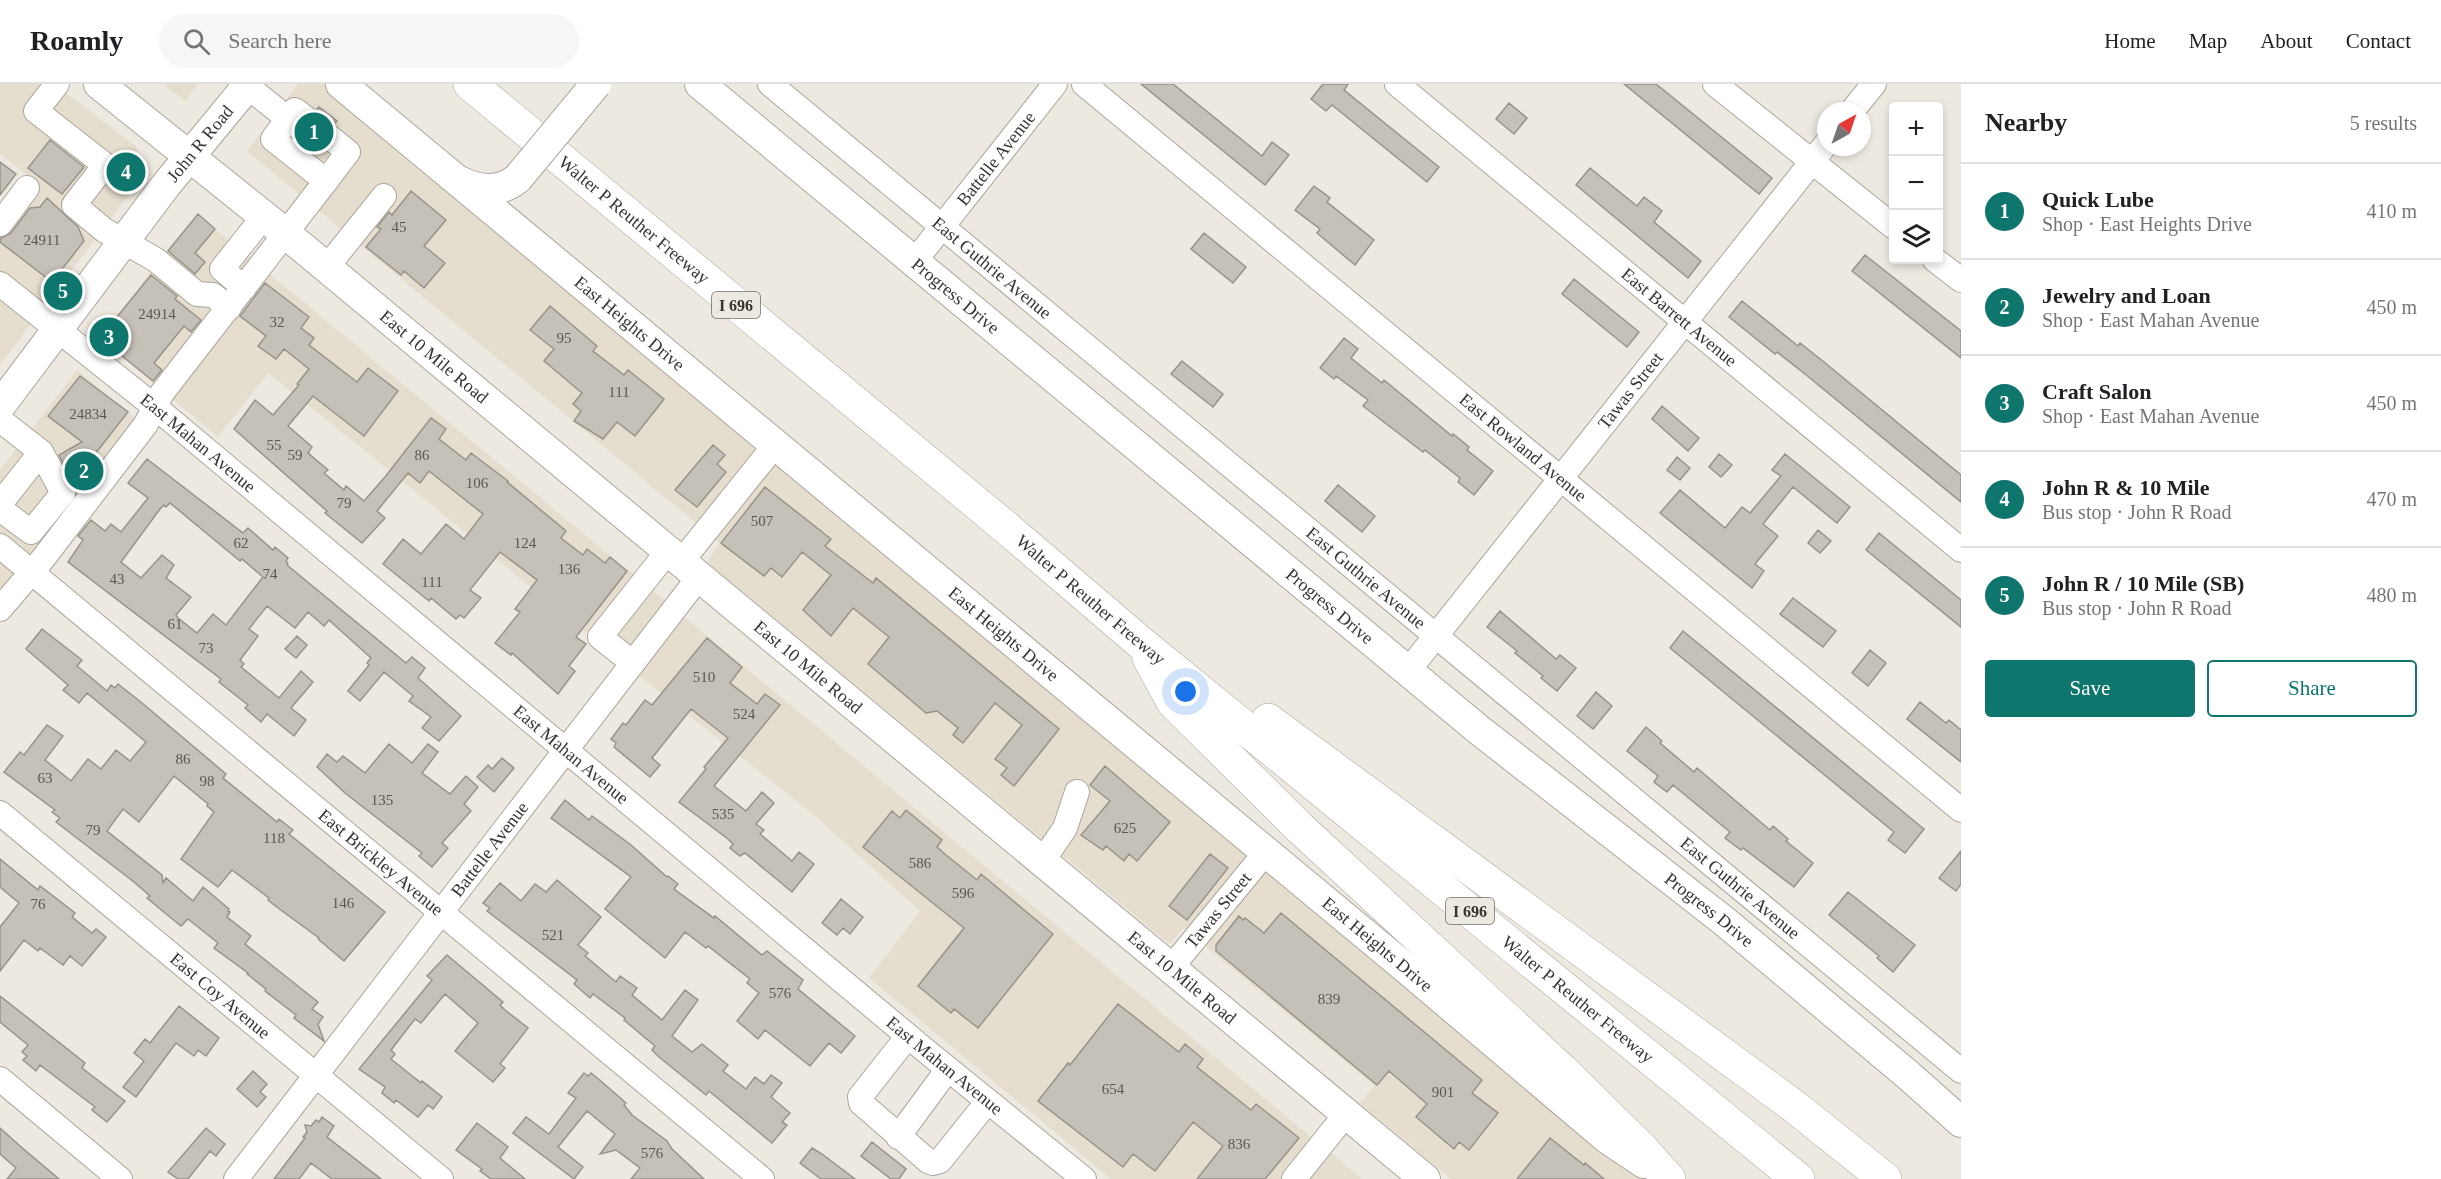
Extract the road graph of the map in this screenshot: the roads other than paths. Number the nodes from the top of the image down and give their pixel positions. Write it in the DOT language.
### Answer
graph roads {
  1 [pos="57,84"];
  2 [pos="99,84"];
  3 [pos="341,84"];
  4 [pos="470,84"];
  5 [pos="596,84"];
  6 [pos="700,84"];
  7 [pos="770,84"];
  8 [pos="1055,84"];
  9 [pos="1084,84"];
  10 [pos="1397,84"];
  11 [pos="1715,84"];
  12 [pos="1874,84"];
  13 [pos="248,85"];
  14 [pos="1859,102"];
  15 [pos="305,133"];
  16 [pos="1817,152"];
  17 [pos="190,155"];
  18 [pos="1817,156"];
  19 [pos="1822,156"];
  20 [pos="334,170"];
  21 [pos="448,175"];
  22 [pos="27,188"];
  23 [pos="384,196"];
  24 [pos="1889,223"];
  25 [pos="0,225"];
  26 [pos="274,225"];
  27 [pos="943,228"];
  28 [pos="124,241"];
  29 [pos="914,262"];
  30 [pos="1940,264"];
  31 [pos="326,268"];
  32 [pos="1961,280"];
  33 [pos="0,284"];
  34 [pos="229,308"];
  35 [pos="1686,322"];
  36 [pos="58,329"];
  37 [pos="0,406"];
  38 [pos="155,407"];
  39 [pos="0,420"];
  40 [pos="775,445"];
  41 [pos="41,452"];
  42 [pos="1561,479"];
  43 [pos="0,504"];
  44 [pos="1003,525"];
  45 [pos="0,546"];
  46 [pos="1961,550"];
  47 [pos="683,563"];
  48 [pos="31,571"];
  49 [pos="0,609"];
  50 [pos="1436,636"];
  51 [pos="1141,643"];
  52 [pos="633,663"];
  53 [pos="1408,671"];
  54 [pos="565,750"];
  55 [pos="1077,792"];
  56 [pos="1961,810"];
  57 [pos="0,813"];
  58 [pos="1266,852"];
  59 [pos="1042,862"];
  60 [pos="441,914"];
  61 [pos="1170,969"];
  62 [pos="908,1036"];
  63 [pos="948,1069"];
  64 [pos="1961,1071"];
  65 [pos="316,1076"];
  66 [pos="0,1079"];
  67 [pos="988,1101"];
  68 [pos="1346,1114"];
  69 [pos="1961,1122"];
  70 [pos="898,1137"];
  71 [pos="1073,1176"];
  72 [pos="120,1179"];
  73 [pos="236,1179"];
  74 [pos="441,1179"];
  75 [pos="762,1179"];
  76 [pos="1294,1179"];
  77 [pos="1425,1179"];
  78 [pos="1669,1179"];
  79 [pos="1798,1179"];
  80 [pos="1885,1179"];
  1 -- 28 [label="street"];
  2 -- 17 [label="main road, East 10 Mile Road"];
  3 -- 21 [label="main road, East Heights Drive"];
  4 -- 44 [label="highway, Walter P Reuther Freeway / I 696"];
  5 -- 21 [label="main road, bridge"];
  6 -- 29 [label="main road, Progress Drive"];
  7 -- 27 [label="street, East Guthrie Avenue"];
  8 -- 27 [label="street, Battelle Avenue"];
  9 -- 42 [label="street, East Rowland Avenue"];
  10 -- 35 [label="street, East Barrett Avenue"];
  11 -- 16 [label="street"];
  12 -- 14 [label="street"];
  13 -- 15 [label="street"];
  13 -- 17 [label="main road, John R Road"];
  15 -- 20 [label="street"];
  15 -- 20 [label="street"];
  17 -- 26 [label="main road, East 10 Mile Road"];
  17 -- 28 [label="main road, John R Road"];
  18 -- 35 [label="street, Tawas Street"];
  19 -- 24 [label="street"];
  20 -- 26 [label="street"];
  21 -- 40 [label="main road, East Heights Drive"];
  22 -- 25 [label="street"];
  23 -- 31 [label="street"];
  26 -- 31 [label="main road, East 10 Mile Road"];
  26 -- 34 [label="street"];
  27 -- 29 [label="street, Battelle Avenue"];
  27 -- 50 [label="street, East Guthrie Avenue"];
  28 -- 34 [label="street"];
  28 -- 36 [label="main road, John R Road"];
  29 -- 53 [label="main road, Progress Drive"];
  30 -- 32 [label="street"];
  31 -- 47 [label="main road, East 10 Mile Road"];
  33 -- 36 [label="street, East Mahan Avenue"];
  34 -- 38 [label="street"];
  35 -- 42 [label="street, Tawas Street"];
  35 -- 46 [label="street, East Barrett Avenue"];
  36 -- 37 [label="main road, John R Road"];
  36 -- 38 [label="street, East Mahan Avenue"];
  38 -- 48 [label="street"];
  38 -- 54 [label="street, East Mahan Avenue"];
  39 -- 41 [label="street"];
  40 -- 47 [label="street, Battelle Avenue"];
  40 -- 58 [label="main road, East Heights Drive"];
  41 -- 43 [label="street"];
  41 -- 43 [label="street"];
  42 -- 50 [label="street, Tawas Street"];
  42 -- 56 [label="street, East Rowland Avenue"];
  44 -- 51 [label="highway, Walter P Reuther Freeway / I 696"];
  44 -- 80 [label="highway"];
  45 -- 48 [label="street, East Brickley Avenue"];
  47 -- 52 [label="street, Battelle Avenue"];
  47 -- 52 [label="street"];
  47 -- 59 [label="main road, East 10 Mile Road"];
  48 -- 49 [label="street"];
  48 -- 60 [label="street, East Brickley Avenue"];
  50 -- 53 [label="street, Tawas Street"];
  50 -- 64 [label="street, East Guthrie Avenue"];
  51 -- 78 [label="highway"];
  51 -- 79 [label="highway, Walter P Reuther Freeway / I 696"];
  52 -- 54 [label="street, Battelle Avenue"];
  53 -- 69 [label="main road, Progress Drive"];
  54 -- 60 [label="street, Battelle Avenue"];
  54 -- 62 [label="street, East Mahan Avenue"];
  55 -- 59 [label="street"];
  57 -- 65 [label="street, East Coy Avenue"];
  58 -- 61 [label="street, Tawas Street"];
  58 -- 78 [label="main road, East Heights Drive"];
  59 -- 61 [label="main road, East 10 Mile Road"];
  60 -- 65 [label="street, Battelle Avenue"];
  60 -- 75 [label="street, East Brickley Avenue"];
  61 -- 68 [label="main road, East 10 Mile Road"];
  62 -- 63 [label="street, East Mahan Avenue"];
  62 -- 70 [label="street"];
  63 -- 67 [label="street, East Mahan Avenue"];
  63 -- 70 [label="street"];
  65 -- 73 [label="street, Battelle Avenue"];
  65 -- 74 [label="street, East Coy Avenue"];
  66 -- 72 [label="street"];
  67 -- 70 [label="street"];
  67 -- 71 [label="street, East Mahan Avenue"];
  68 -- 76 [label="street"];
  68 -- 77 [label="main road, East 10 Mile Road"];
}
